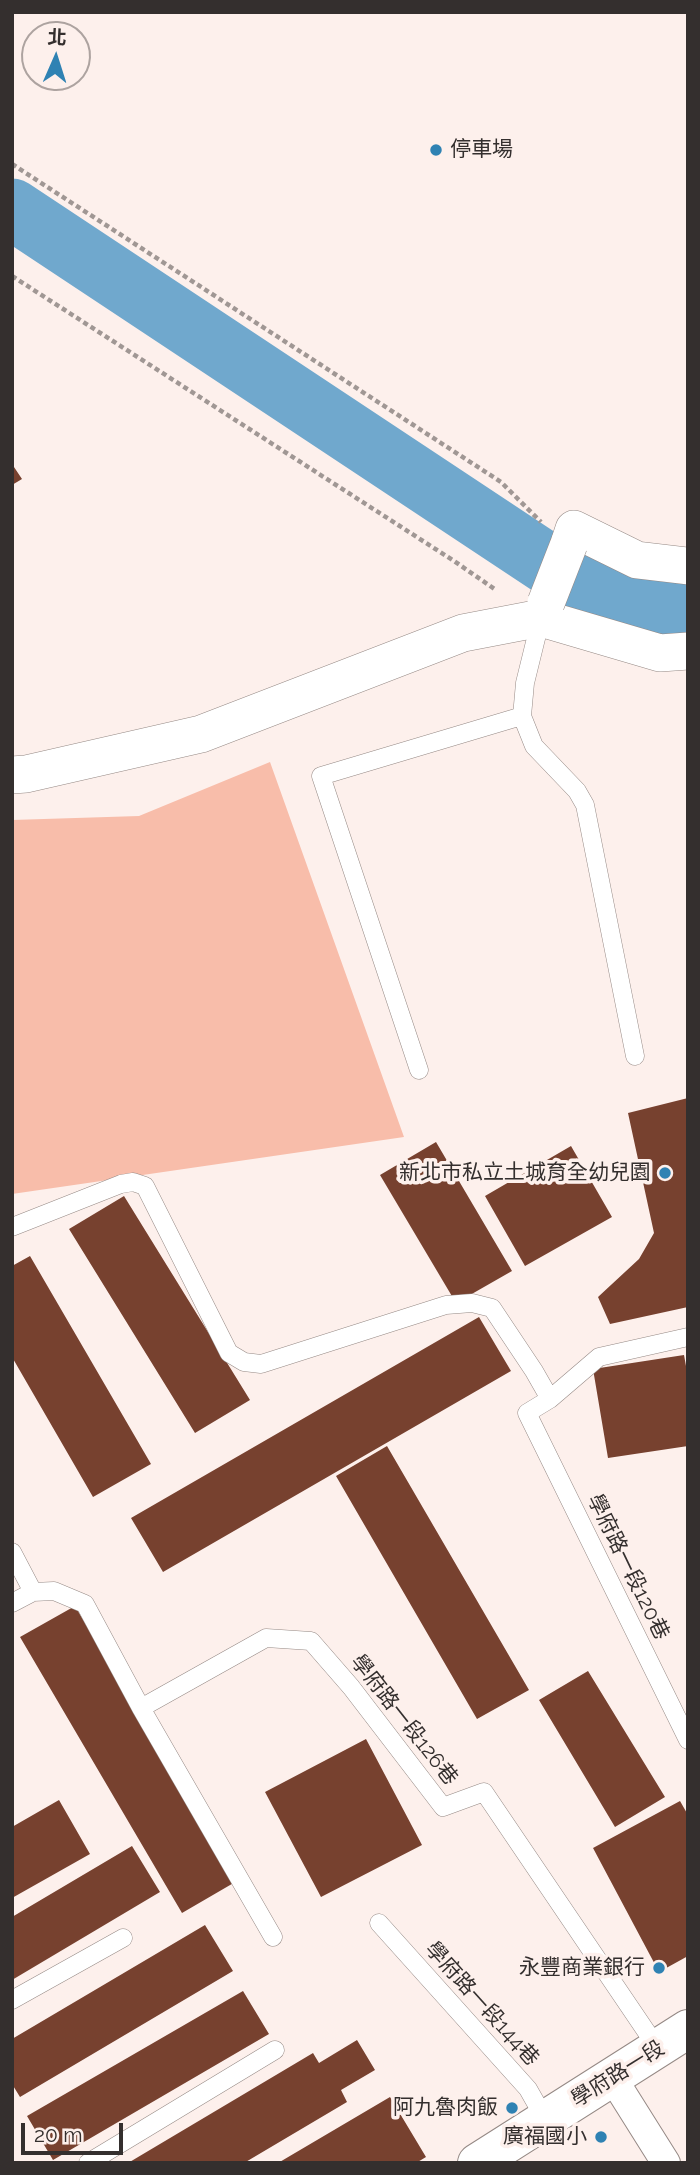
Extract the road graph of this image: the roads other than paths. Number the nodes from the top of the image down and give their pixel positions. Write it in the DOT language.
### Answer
graph roads {
  1 [pos="688,566"];
  2 [pos="543,610"];
  3 [pos="688,651"];
  4 [pos="522,716"];
  5 [pos="12,775"];
  6 [pos="635,1056"];
  7 [pos="419,1070"];
  8 [pos="12,1227"];
  9 [pos="688,1337"];
  10 [pos="550,1399"];
  11 [pos="12,1552"];
  12 [pos="33,1592"];
  13 [pos="12,1603"];
  14 [pos="141,1709"];
  15 [pos="688,1740"];
  16 [pos="379,1923"];
  17 [pos="273,1937"];
  18 [pos="123,1938"];
  19 [pos="12,2000"];
  20 [pos="688,2029"];
  21 [pos="652,2040"];
  22 [pos="275,2050"];
  23 [pos="612,2077"];
  24 [pos="545,2119"];
  25 [pos="88,2163"];
  26 [pos="477,2163"];
  27 [pos="666,2163"];
  1 -- 2 [label="street, bridge"];
  2 -- 3 [label="street"];
  2 -- 4 [label="lane"];
  2 -- 5 [label="street"];
  4 -- 6 [label="lane"];
  4 -- 7 [label="lane"];
  8 -- 10 [label="lane"];
  9 -- 10 [label="lane"];
  10 -- 15 [label="lane, 學府路一段120巷"];
  11 -- 12 [label="lane"];
  12 -- 13 [label="lane"];
  12 -- 14 [label="lane"];
  14 -- 17 [label="lane"];
  14 -- 21 [label="lane, 學府路一段126巷"];
  16 -- 24 [label="lane, 學府路一段144巷"];
  18 -- 19 [label="lane"];
  20 -- 23 [label="street, 學府路一段"];
  22 -- 25 [label="lane"];
  23 -- 24 [label="street, 學府路一段"];
  23 -- 27 [label="street"];
  24 -- 26 [label="street, 學府路一段"];
}
